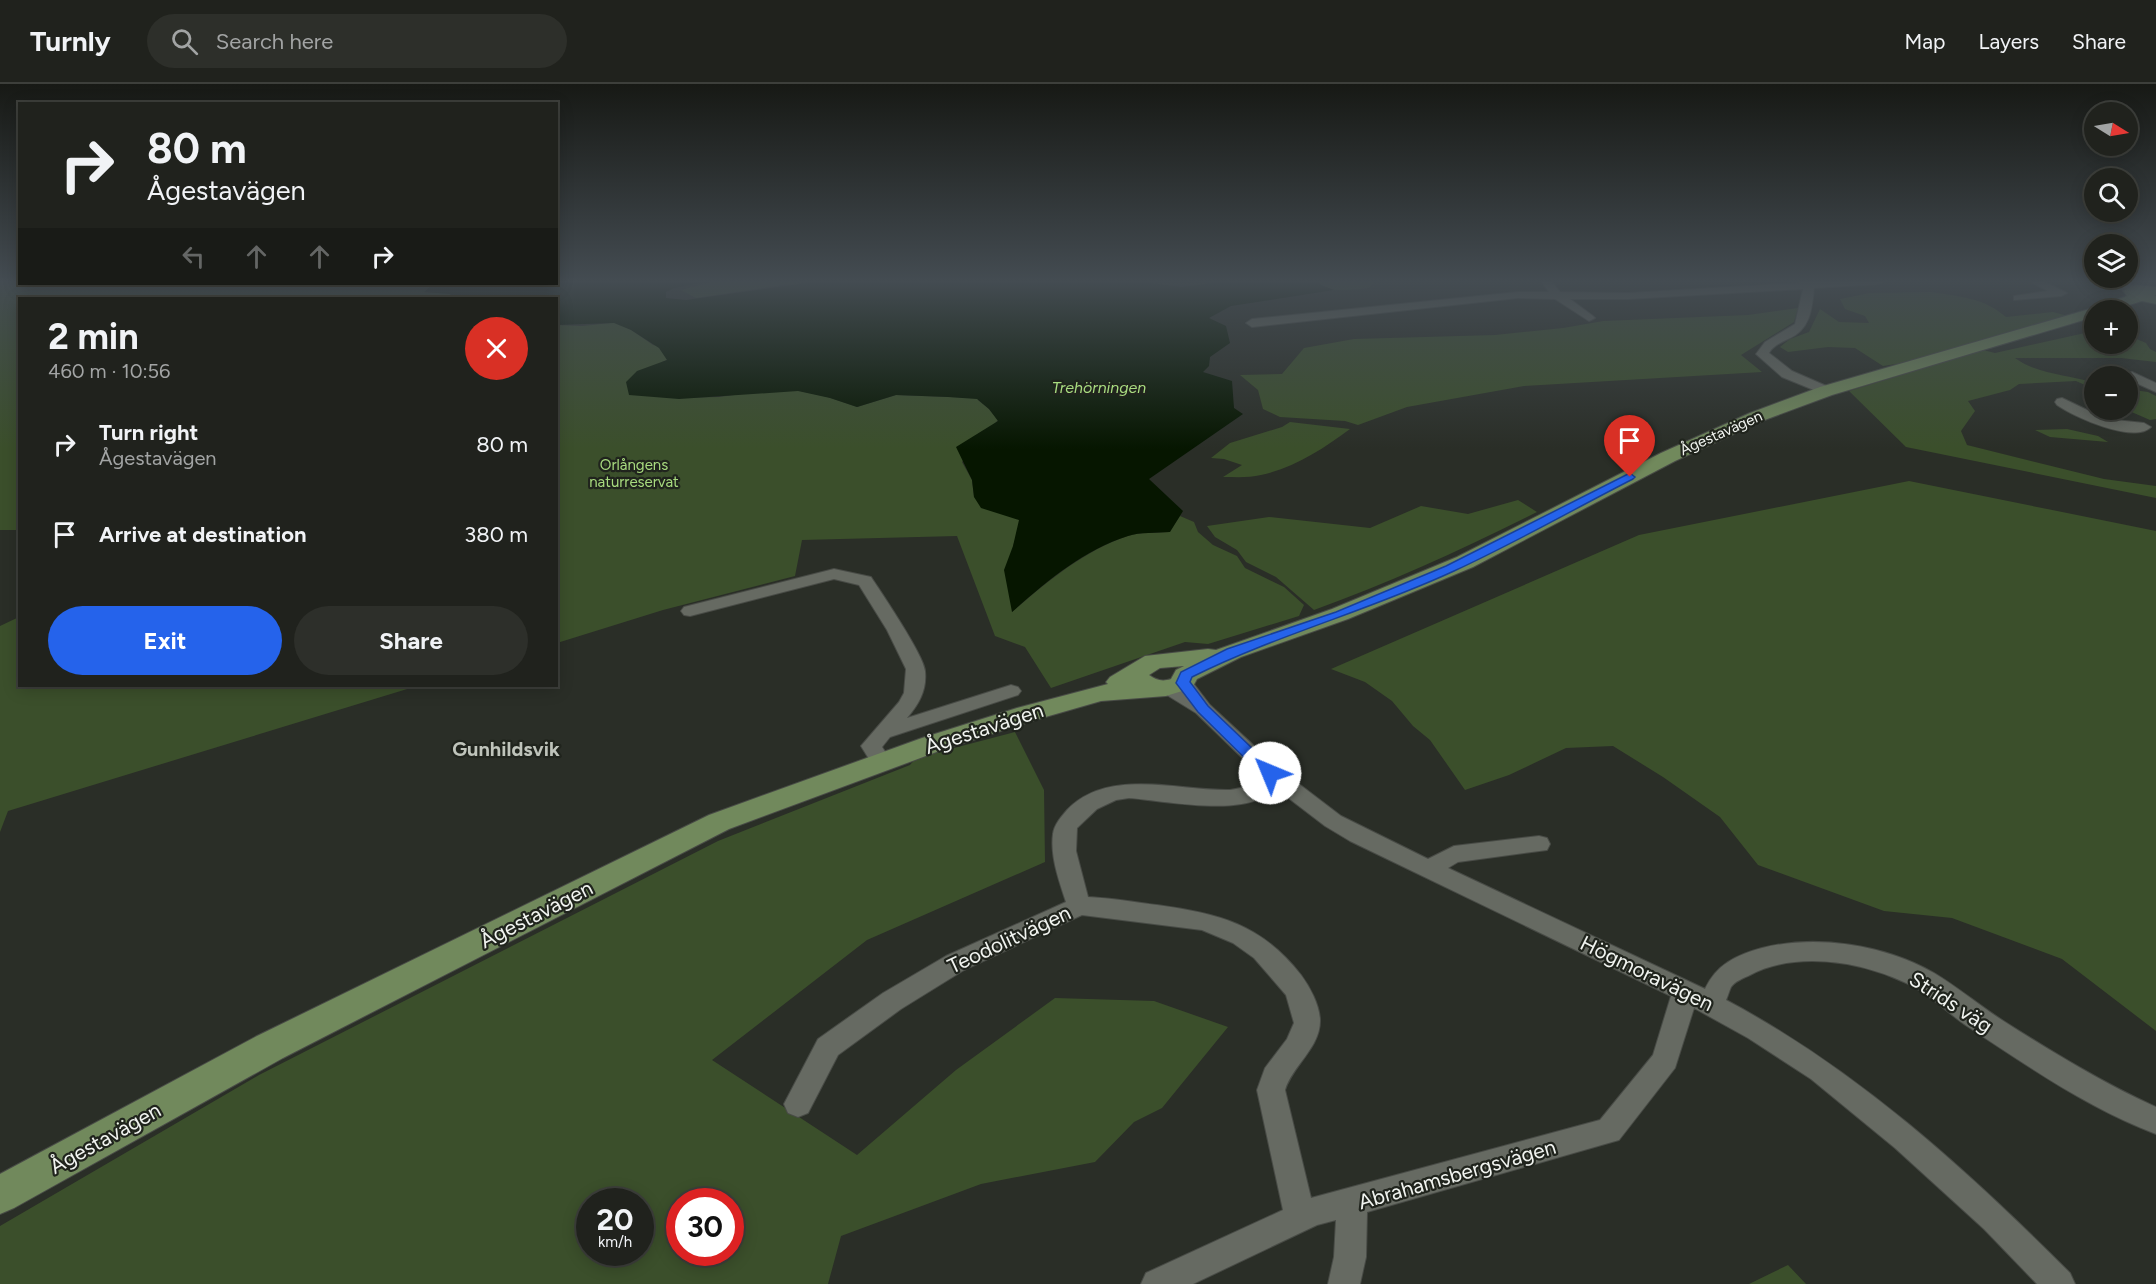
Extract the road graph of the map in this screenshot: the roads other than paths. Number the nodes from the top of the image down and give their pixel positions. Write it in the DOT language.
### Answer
graph roads {
  1 [pos="1783,337"];
  2 [pos="2009,337"];
  3 [pos="2138,378"];
  4 [pos="2156,388"];
  5 [pos="1826,391"];
  6 [pos="2062,402"];
  7 [pos="2150,426"];
  8 [pos="2156,437"];
  9 [pos="690,611"];
  10 [pos="1167,678"];
  11 [pos="1011,691"];
  12 [pos="881,747"];
  13 [pos="1270,773"];
  14 [pos="1539,844"];
  15 [pos="1431,870"];
  16 [pos="1079,906"];
  17 [pos="1699,998"];
  18 [pos="798,1104"];
  19 [pos="2156,1120"];
  20 [pos="0,1195"];
  21 [pos="1353,1203"];
  22 [pos="1300,1218"];
  23 [pos="1157,1284"];
  24 [pos="1344,1284"];
  25 [pos="2059,1284"];
  1 -- 5 [label="street"];
  2 -- 5 [label="main road, Ågestavägen"];
  3 -- 4 [label="street"];
  5 -- 10 [label="main road, Ågestavägen"];
  6 -- 7 [label="street"];
  7 -- 8 [label="street"];
  9 -- 12 [label="street"];
  10 -- 12 [label="main road, Ågestavägen"];
  10 -- 13 [label="street, Högmoravägen"];
  11 -- 12 [label="street"];
  12 -- 20 [label="main road, Ågestavägen"];
  13 -- 15 [label="street, Högmoravägen"];
  13 -- 16 [label="street"];
  14 -- 15 [label="street"];
  15 -- 17 [label="street, Högmoravägen"];
  16 -- 18 [label="street, Teodolitvägen"];
  16 -- 22 [label="street, Teodolitvägen"];
  17 -- 19 [label="street, Strids väg"];
  17 -- 21 [label="street, Abrahamsbergsvägen"];
  17 -- 25 [label="street, Högmoravägen"];
  21 -- 22 [label="street, Abrahamsbergsvägen"];
  21 -- 24 [label="street"];
  22 -- 23 [label="street, Abrahamsbergsvägen"];
}
